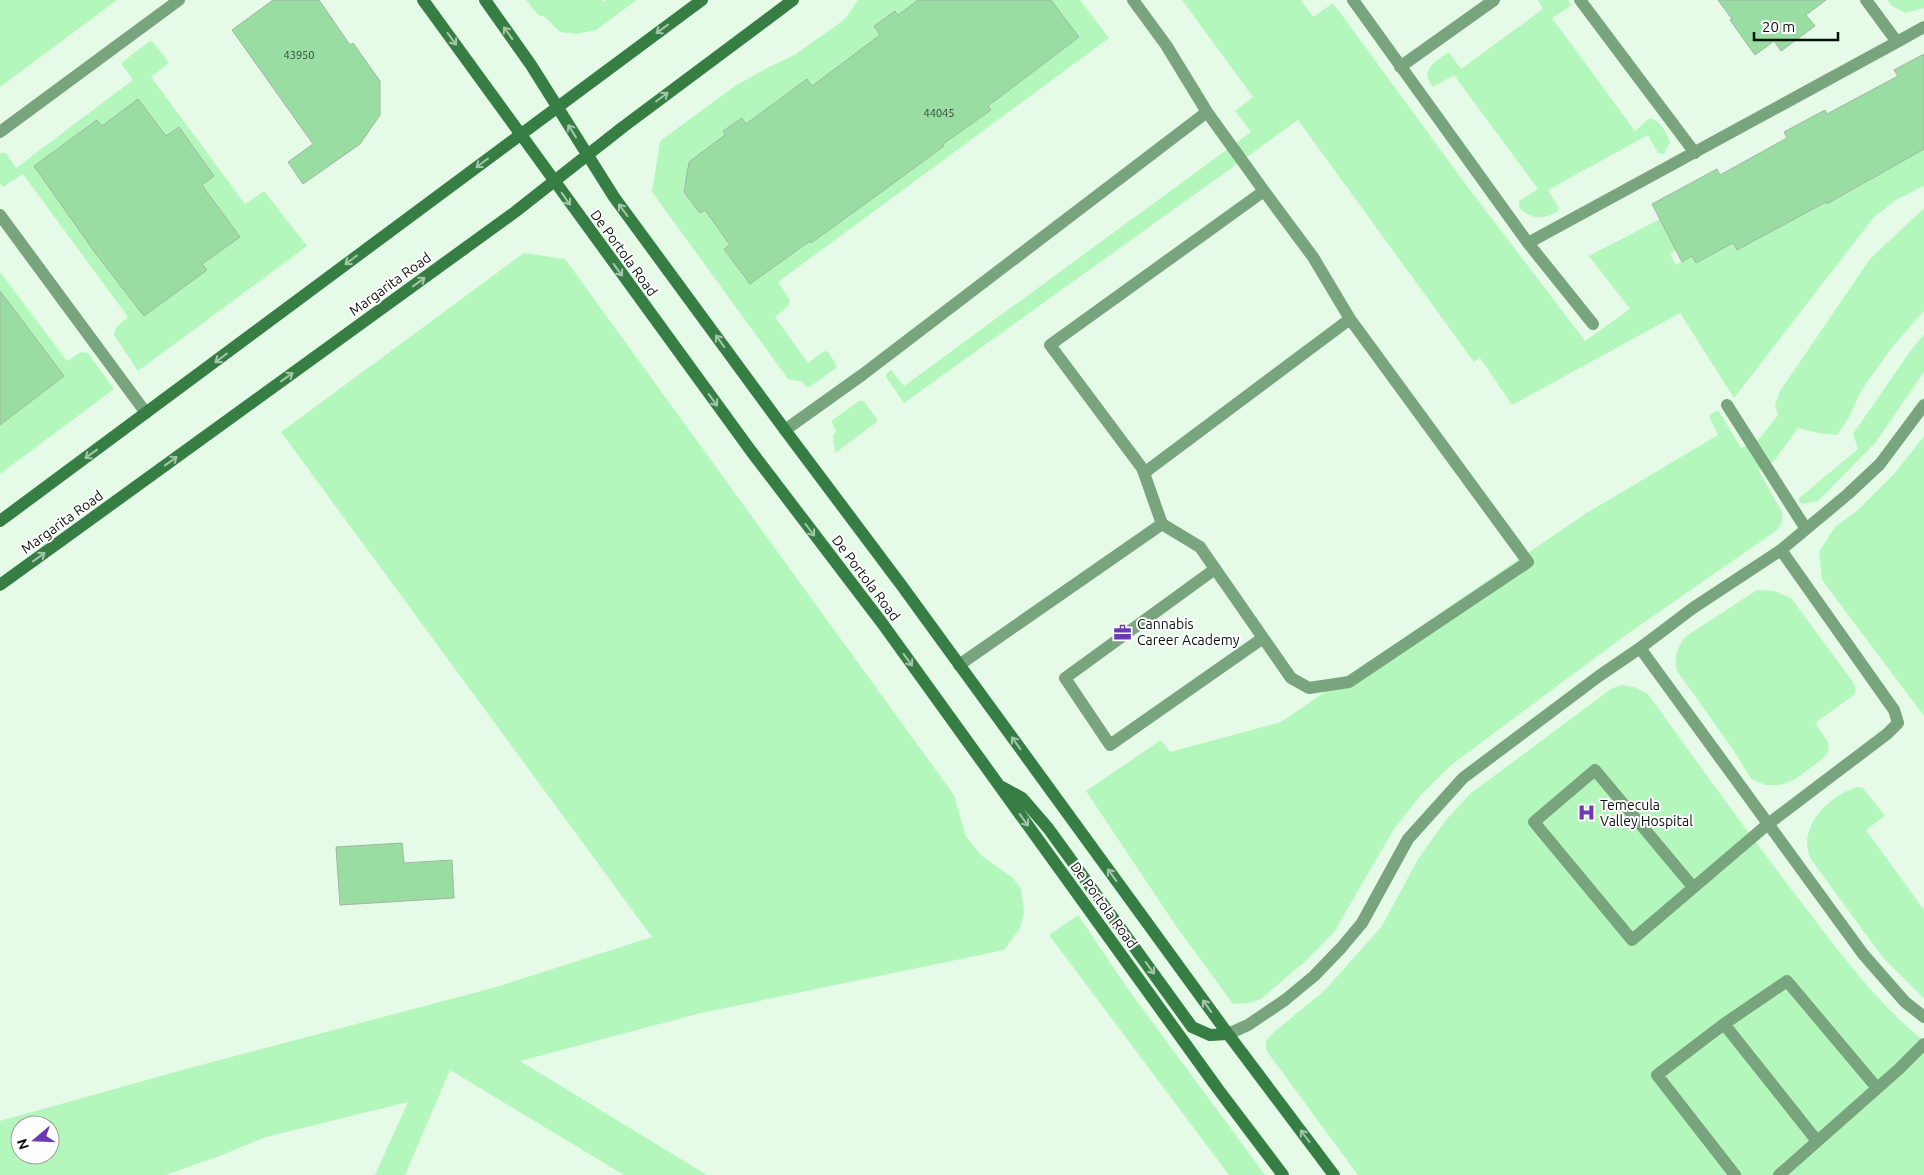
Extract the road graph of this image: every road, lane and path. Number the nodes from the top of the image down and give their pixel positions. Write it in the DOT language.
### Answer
graph roads {
  1 [pos="179,0"];
  2 [pos="423,0"];
  3 [pos="485,0"];
  4 [pos="702,0"];
  5 [pos="793,0"];
  6 [pos="1133,0"];
  7 [pos="1353,0"];
  8 [pos="1494,0"];
  9 [pos="1580,0"];
  10 [pos="1866,0"];
  11 [pos="1924,26"];
  12 [pos="1897,42"];
  13 [pos="1400,67"];
  14 [pos="557,107"];
  15 [pos="1208,112"];
  16 [pos="0,132"];
  17 [pos="521,134"];
  18 [pos="1696,153"];
  19 [pos="587,155"];
  20 [pos="554,181"];
  21 [pos="1264,191"];
  22 [pos="0,215"];
  23 [pos="1528,243"];
  24 [pos="1350,319"];
  25 [pos="1593,324"];
  26 [pos="1727,404"];
  27 [pos="1924,405"];
  28 [pos="146,413"];
  29 [pos="785,430"];
  30 [pos="1144,473"];
  31 [pos="0,522"];
  32 [pos="1162,524"];
  33 [pos="1806,529"];
  34 [pos="1781,550"];
  35 [pos="1215,569"];
  36 [pos="0,585"];
  37 [pos="1263,638"];
  38 [pos="1640,648"];
  39 [pos="959,665"];
  40 [pos="998,784"];
  41 [pos="1768,824"];
  42 [pos="1693,887"];
  43 [pos="1924,1017"];
  44 [pos="1724,1024"];
  45 [pos="1228,1034"];
  46 [pos="1924,1044"];
  47 [pos="1877,1088"];
  48 [pos="1818,1141"];
  49 [pos="1283,1175"];
  50 [pos="1334,1175"];
  51 [pos="1735,1175"];
  52 [pos="1779,1175"];
  1 -- 16 [label="lane"];
  2 -- 17 [label="main road, De Portola Road, one-way"];
  14 -- 3 [label="main road, De Portola Road, one-way"];
  4 -- 14 [label="main road, one-way"];
  19 -- 5 [label="main road, Margarita Road, one-way"];
  6 -- 15 [label="lane"];
  7 -- 13 [label="lane"];
  8 -- 13 [label="lane"];
  9 -- 18 [label="lane"];
  10 -- 12 [label="lane"];
  11 -- 12 [label="lane"];
  12 -- 18 [label="lane"];
  13 -- 23 [label="lane"];
  14 -- 17 [label="main road"];
  19 -- 14 [label="main road, De Portola Road, one-way"];
  15 -- 21 [label="lane"];
  15 -- 29 [label="lane"];
  17 -- 20 [label="main road, De Portola Road"];
  17 -- 28 [label="main road, one-way"];
  18 -- 23 [label="lane"];
  19 -- 20 [label="main road, Margarita Road"];
  29 -- 19 [label="main road, De Portola Road, one-way"];
  36 -- 20 [label="main road, Margarita Road, one-way"];
  20 -- 40 [label="main road, De Portola Road, one-way"];
  21 -- 24 [label="lane"];
  21 -- 30 [label="lane"];
  22 -- 28 [label="lane"];
  23 -- 25 [label="lane"];
  24 -- 30 [label="lane"];
  24 -- 37 [label="lane"];
  26 -- 33 [label="lane"];
  27 -- 33 [label="lane"];
  28 -- 31 [label="main road, one-way"];
  29 -- 39 [label="main road, De Portola Road"];
  30 -- 32 [label="lane"];
  32 -- 35 [label="lane"];
  32 -- 39 [label="lane"];
  33 -- 34 [label="lane"];
  34 -- 38 [label="lane"];
  34 -- 41 [label="lane"];
  35 -- 37 [label="lane"];
  35 -- 37 [label="lane"];
  38 -- 41 [label="lane"];
  38 -- 45 [label="lane"];
  45 -- 39 [label="main road, De Portola Road, one-way"];
  40 -- 45 [label="main road, one-way"];
  40 -- 49 [label="main road, De Portola Road, one-way"];
  41 -- 42 [label="lane"];
  41 -- 43 [label="lane"];
  42 -- 42 [label="lane"];
  44 -- 47 [label="lane"];
  44 -- 48 [label="lane"];
  44 -- 51 [label="lane"];
  50 -- 45 [label="main road, De Portola Road, one-way"];
  46 -- 47 [label="lane"];
  47 -- 48 [label="lane"];
  48 -- 52 [label="lane"];
}
